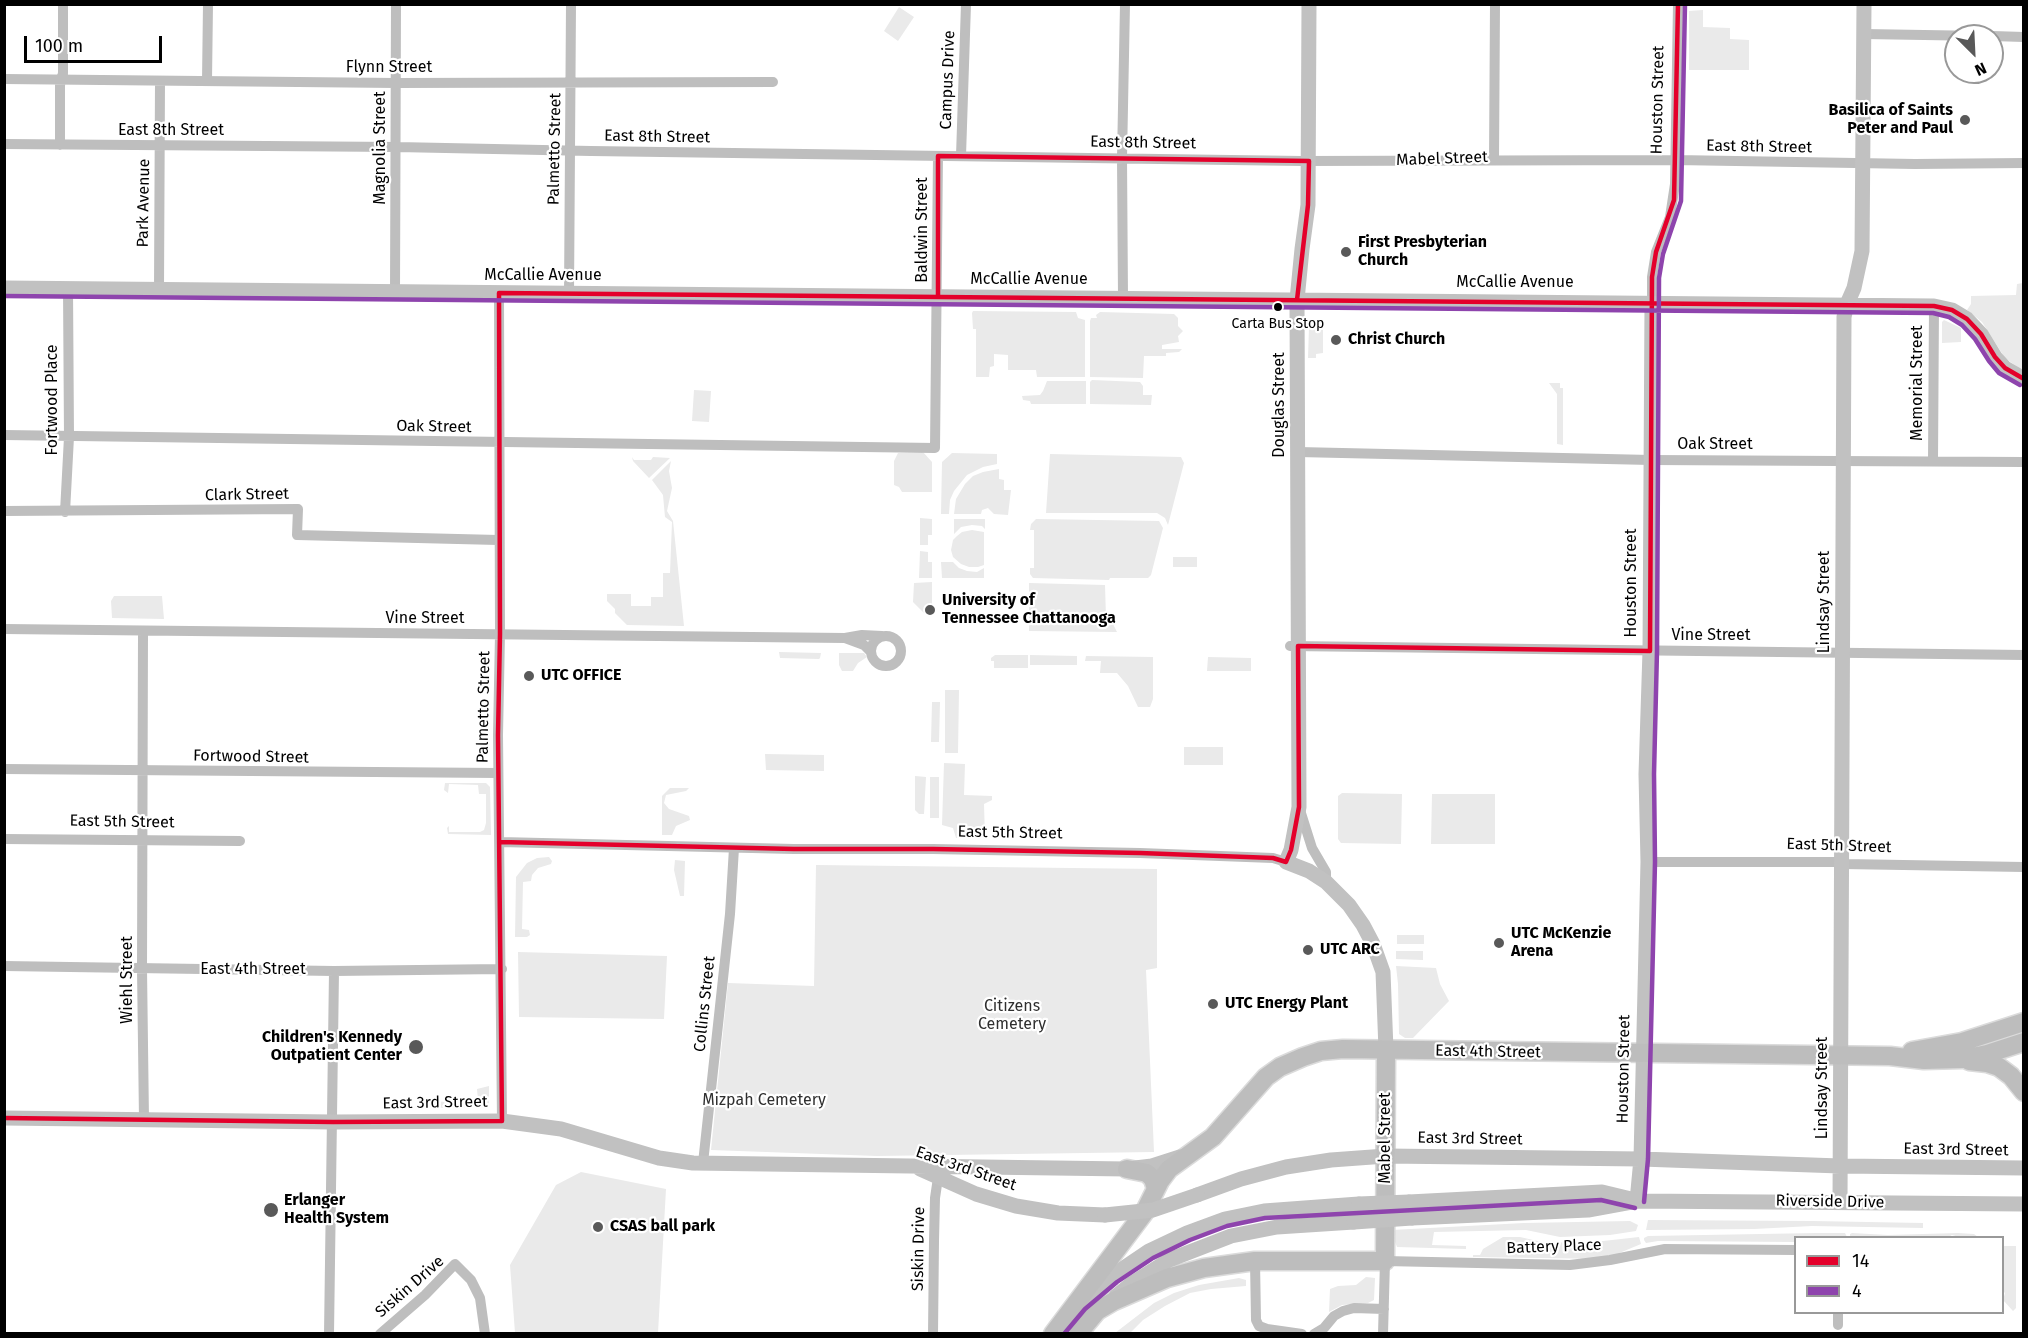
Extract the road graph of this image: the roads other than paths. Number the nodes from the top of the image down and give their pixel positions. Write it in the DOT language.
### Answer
graph roads {
  1 [pos="63,4"];
  2 [pos="208,4"];
  3 [pos="396,4"];
  4 [pos="571,4"];
  5 [pos="966,4"];
  6 [pos="1125,4"];
  7 [pos="1309,4"];
  8 [pos="1495,4"];
  9 [pos="1678,4"];
  10 [pos="1864,4"];
  11 [pos="1864,34"];
  12 [pos="1944,35"];
  13 [pos="2004,36"];
  14 [pos="2024,37"];
  15 [pos="4,79"];
  16 [pos="62,79"];
  17 [pos="160,81"];
  18 [pos="207,81"];
  19 [pos="772,82"];
  20 [pos="396,83"];
  21 [pos="571,83"];
  22 [pos="4,144"];
  23 [pos="60,145"];
  24 [pos="160,146"];
  25 [pos="397,147"];
  26 [pos="570,151"];
  27 [pos="938,156"];
  28 [pos="961,156"];
  29 [pos="1122,158"];
  30 [pos="1309,160"];
  31 [pos="1494,160"];
  32 [pos="1676,160"];
  33 [pos="2024,163"];
  34 [pos="1862,164"];
  35 [pos="4,288"];
  36 [pos="68,288"];
  37 [pos="159,289"];
  38 [pos="395,292"];
  39 [pos="499,293"];
  40 [pos="569,294"];
  41 [pos="938,297"];
  42 [pos="1123,298"];
  43 [pos="1297,300"];
  44 [pos="1652,303"];
  45 [pos="1847,304"];
  46 [pos="1934,306"];
  47 [pos="2024,379"];
  48 [pos="4,435"];
  49 [pos="69,437"];
  50 [pos="499,443"];
  51 [pos="935,448"];
  52 [pos="1298,452"];
  53 [pos="1651,460"];
  54 [pos="1844,460"];
  55 [pos="1933,461"];
  56 [pos="2024,462"];
  57 [pos="4,511"];
  58 [pos="65,512"];
  59 [pos="498,540"];
  60 [pos="4,629"];
  61 [pos="143,632"];
  62 [pos="500,634"];
  63 [pos="886,637"];
  64 [pos="845,639"];
  65 [pos="1294,646"];
  66 [pos="1650,651"];
  67 [pos="871,652"];
  68 [pos="1843,652"];
  69 [pos="2024,656"];
  70 [pos="4,769"];
  71 [pos="142,771"];
  72 [pos="498,773"];
  73 [pos="1647,795"];
  74 [pos="1299,807"];
  75 [pos="4,839"];
  76 [pos="144,840"];
  77 [pos="240,841"];
  78 [pos="500,842"];
  79 [pos="734,848"];
  80 [pos="1286,862"];
  81 [pos="1654,862"];
  82 [pos="1842,864"];
  83 [pos="2024,867"];
  84 [pos="1326,882"];
  85 [pos="1653,945"];
  86 [pos="4,966"];
  87 [pos="142,969"];
  88 [pos="502,969"];
  89 [pos="334,971"];
  90 [pos="2024,1022"];
  91 [pos="2024,1042"];
  92 [pos="1386,1050"];
  93 [pos="1642,1053"];
  94 [pos="1841,1056"];
  95 [pos="1890,1056"];
  96 [pos="1962,1059"];
  97 [pos="2024,1092"];
  98 [pos="4,1118"];
  99 [pos="144,1120"];
  100 [pos="502,1121"];
  101 [pos="333,1122"];
  102 [pos="1204,1144"];
  103 [pos="1386,1156"];
  104 [pos="1641,1159"];
  105 [pos="703,1163"];
  106 [pos="1840,1166"];
  107 [pos="2024,1168"];
  108 [pos="1127,1169"];
  109 [pos="939,1171"];
  110 [pos="1156,1189"];
  111 [pos="1637,1201"];
  112 [pos="1840,1202"];
  113 [pos="2024,1204"];
  114 [pos="1794,1250"];
  115 [pos="1255,1261"];
  116 [pos="1385,1261"];
  117 [pos="1384,1309"];
  118 [pos="1097,1311"];
  119 [pos="1838,1314"];
  120 [pos="1838,1325"];
  121 [pos="329,1334"];
  122 [pos="380,1334"];
  123 [pos="485,1334"];
  124 [pos="933,1334"];
  125 [pos="1054,1334"];
  126 [pos="1078,1334"];
  127 [pos="1302,1334"];
  128 [pos="1314,1334"];
  129 [pos="1383,1334"];
  1 -- 16 [label="street"];
  2 -- 18 [label="street"];
  3 -- 20 [label="street, Magnolia Street"];
  4 -- 21 [label="street, Palmetto Street"];
  5 -- 28 [label="street, Campus Drive"];
  6 -- 29 [label="street"];
  7 -- 30 [label="main road, Douglas Street"];
  8 -- 31 [label="street, Mabel Street"];
  9 -- 32 [label="street, Houston Street"];
  10 -- 11 [label="main road, Lindsay Street"];
  11 -- 12 [label="street"];
  11 -- 34 [label="main road, Lindsay Street"];
  13 -- 14 [label="street"];
  15 -- 16 [label="street, Flynn Street"];
  16 -- 17 [label="street, Flynn Street"];
  16 -- 23 [label="street"];
  17 -- 18 [label="street, Flynn Street"];
  17 -- 24 [label="street, Park Avenue"];
  18 -- 20 [label="street, Flynn Street"];
  19 -- 21 [label="street, Flynn Street"];
  20 -- 21 [label="street, Flynn Street"];
  20 -- 25 [label="street, Magnolia Street"];
  21 -- 26 [label="street, Palmetto Street"];
  22 -- 23 [label="street, East 8th Street"];
  23 -- 24 [label="street, East 8th Street"];
  24 -- 25 [label="street, East 8th Street"];
  24 -- 37 [label="street, Park Avenue"];
  25 -- 26 [label="street, East 8th Street"];
  25 -- 38 [label="street, Magnolia Street"];
  26 -- 27 [label="street, East 8th Street"];
  26 -- 40 [label="street, Palmetto Street"];
  27 -- 28 [label="street, East 8th Street"];
  27 -- 41 [label="street, Baldwin Street"];
  28 -- 29 [label="street, East 8th Street"];
  29 -- 30 [label="street, East 8th Street"];
  29 -- 42 [label="street"];
  30 -- 31 [label="street, Mabel Street"];
  30 -- 43 [label="main road, Douglas Street"];
  31 -- 32 [label="street, East 8th Street"];
  32 -- 34 [label="street, East 8th Street"];
  32 -- 44 [label="street, Houston Street"];
  33 -- 34 [label="street, East 8th Street"];
  34 -- 45 [label="main road, Lindsay Street"];
  35 -- 36 [label="main road, McCallie Avenue"];
  36 -- 37 [label="main road, McCallie Avenue"];
  36 -- 49 [label="street, Fortwood Place"];
  37 -- 38 [label="main road, McCallie Avenue"];
  38 -- 39 [label="main road, McCallie Avenue"];
  39 -- 40 [label="main road, McCallie Avenue"];
  39 -- 50 [label="street, Palmetto Street"];
  40 -- 41 [label="main road, McCallie Avenue"];
  41 -- 42 [label="main road, McCallie Avenue"];
  41 -- 51 [label="street, Baldwin Street"];
  42 -- 43 [label="main road, McCallie Avenue"];
  43 -- 44 [label="main road, McCallie Avenue"];
  43 -- 52 [label="main road, Douglas Street"];
  44 -- 45 [label="main road, McCallie Avenue"];
  44 -- 53 [label="main road, Houston Street"];
  45 -- 46 [label="main road, McCallie Avenue"];
  45 -- 54 [label="main road, Lindsay Street"];
  46 -- 47 [label="main road, McCallie Avenue"];
  46 -- 55 [label="street, Memorial Street"];
  48 -- 49 [label="street, Oak Street"];
  49 -- 50 [label="street, Oak Street"];
  49 -- 58 [label="street, Fortwood Place"];
  50 -- 51 [label="street, Oak Street"];
  50 -- 59 [label="street, Palmetto Street"];
  52 -- 53 [label="street, Oak Street"];
  52 -- 65 [label="main road, Douglas Street"];
  53 -- 54 [label="street, Oak Street"];
  53 -- 66 [label="main road, Houston Street"];
  54 -- 55 [label="street, Oak Street"];
  54 -- 68 [label="main road, Lindsay Street"];
  55 -- 56 [label="street, Oak Street"];
  57 -- 58 [label="street, Clark Street"];
  58 -- 59 [label="street, Clark Street"];
  59 -- 62 [label="street, Palmetto Street"];
  60 -- 61 [label="street, Vine Street"];
  61 -- 62 [label="street, Vine Street"];
  61 -- 71 [label="street"];
  62 -- 64 [label="street, Vine Street"];
  62 -- 72 [label="street, Palmetto Street"];
  63 -- 64 [label="street, Vine Street"];
  63 -- 67 [label="street"];
  63 -- 67 [label="street, Vine Street"];
  64 -- 67 [label="street, Vine Street"];
  65 -- 66 [label="street, Vine Street"];
  65 -- 74 [label="main road, Douglas Street"];
  66 -- 68 [label="street, Vine Street"];
  66 -- 73 [label="main road, Houston Street"];
  68 -- 69 [label="street, Vine Street"];
  68 -- 82 [label="main road, Lindsay Street"];
  70 -- 71 [label="street, Fortwood Street"];
  71 -- 72 [label="street, Fortwood Street"];
  71 -- 76 [label="street"];
  72 -- 78 [label="street, Palmetto Street"];
  73 -- 81 [label="street"];
  73 -- 93 [label="main road, Houston Street"];
  74 -- 80 [label="main road, Douglas Street"];
  74 -- 84 [label="street, Douglas Street"];
  75 -- 76 [label="street, East 5th Street"];
  76 -- 77 [label="street, East 5th Street"];
  76 -- 87 [label="street, Wiehl Street"];
  78 -- 79 [label="street, East 5th Street"];
  78 -- 88 [label="street, Palmetto Street"];
  79 -- 80 [label="street, East 5th Street"];
  79 -- 105 [label="street, Collins Street"];
  80 -- 84 [label="main road, East 5th Street"];
  81 -- 82 [label="street, East 5th Street"];
  81 -- 85 [label="street"];
  82 -- 83 [label="street, East 5th Street"];
  82 -- 94 [label="main road, Lindsay Street"];
  84 -- 92 [label="main road, East 5th Street"];
  86 -- 87 [label="street, East 4th Street"];
  87 -- 89 [label="street, East 4th Street"];
  87 -- 99 [label="street, Wiehl Street"];
  88 -- 89 [label="street, East 4th Street"];
  88 -- 100 [label="street, Palmetto Street"];
  89 -- 101 [label="street"];
  90 -- 95 [label="main road, East 4th Street"];
  91 -- 96 [label="main road, East 4th Street"];
  92 -- 93 [label="main road, East 4th Street"];
  92 -- 102 [label="main road, East 4th Street"];
  92 -- 103 [label="main road, Mabel Street"];
  93 -- 94 [label="main road, East 4th Street"];
  93 -- 104 [label="main road, Houston Street"];
  94 -- 95 [label="main road, East 4th Street"];
  94 -- 106 [label="main road, Lindsay Street"];
  95 -- 96 [label="main road, East 4th Street"];
  96 -- 97 [label="main road"];
  98 -- 99 [label="main road, East 3rd Street"];
  99 -- 101 [label="main road, East 3rd Street"];
  100 -- 101 [label="main road, East 3rd Street"];
  100 -- 105 [label="main road, East 3rd Street"];
  101 -- 121 [label="street"];
  102 -- 108 [label="main road, East 4th Street"];
  102 -- 110 [label="main road"];
  103 -- 104 [label="main road, East 3rd Street"];
  103 -- 109 [label="main road, East 3rd Street, bridge"];
  103 -- 116 [label="main road, Mabel Street"];
  104 -- 106 [label="main road, East 3rd Street"];
  104 -- 111 [label="main road, Houston Street"];
  105 -- 109 [label="main road, East 3rd Street"];
  106 -- 107 [label="main road, East 3rd Street"];
  106 -- 112 [label="main road, Lindsay Street"];
  108 -- 109 [label="main road, East 3rd Street"];
  108 -- 110 [label="main road"];
  109 -- 124 [label="street, Siskin Drive"];
  110 -- 125 [label="main road"];
  111 -- 112 [label="main road, Riverside Drive"];
  111 -- 118 [label="main road, Riverside Drive, bridge"];
  111 -- 125 [label="main road, Riverside Drive, bridge"];
  112 -- 113 [label="main road, Riverside Drive"];
  114 -- 116 [label="street, Battery Place"];
  115 -- 116 [label="main road"];
  115 -- 118 [label="main road"];
  115 -- 127 [label="street"];
  116 -- 117 [label="street, Mabel Street"];
  117 -- 128 [label="street"];
  117 -- 129 [label="street, Mabel Street"];
  118 -- 126 [label="main road, Riverside Drive"];
  119 -- 120 [label="street"];
  122 -- 123 [label="street, Siskin Drive"];
}
